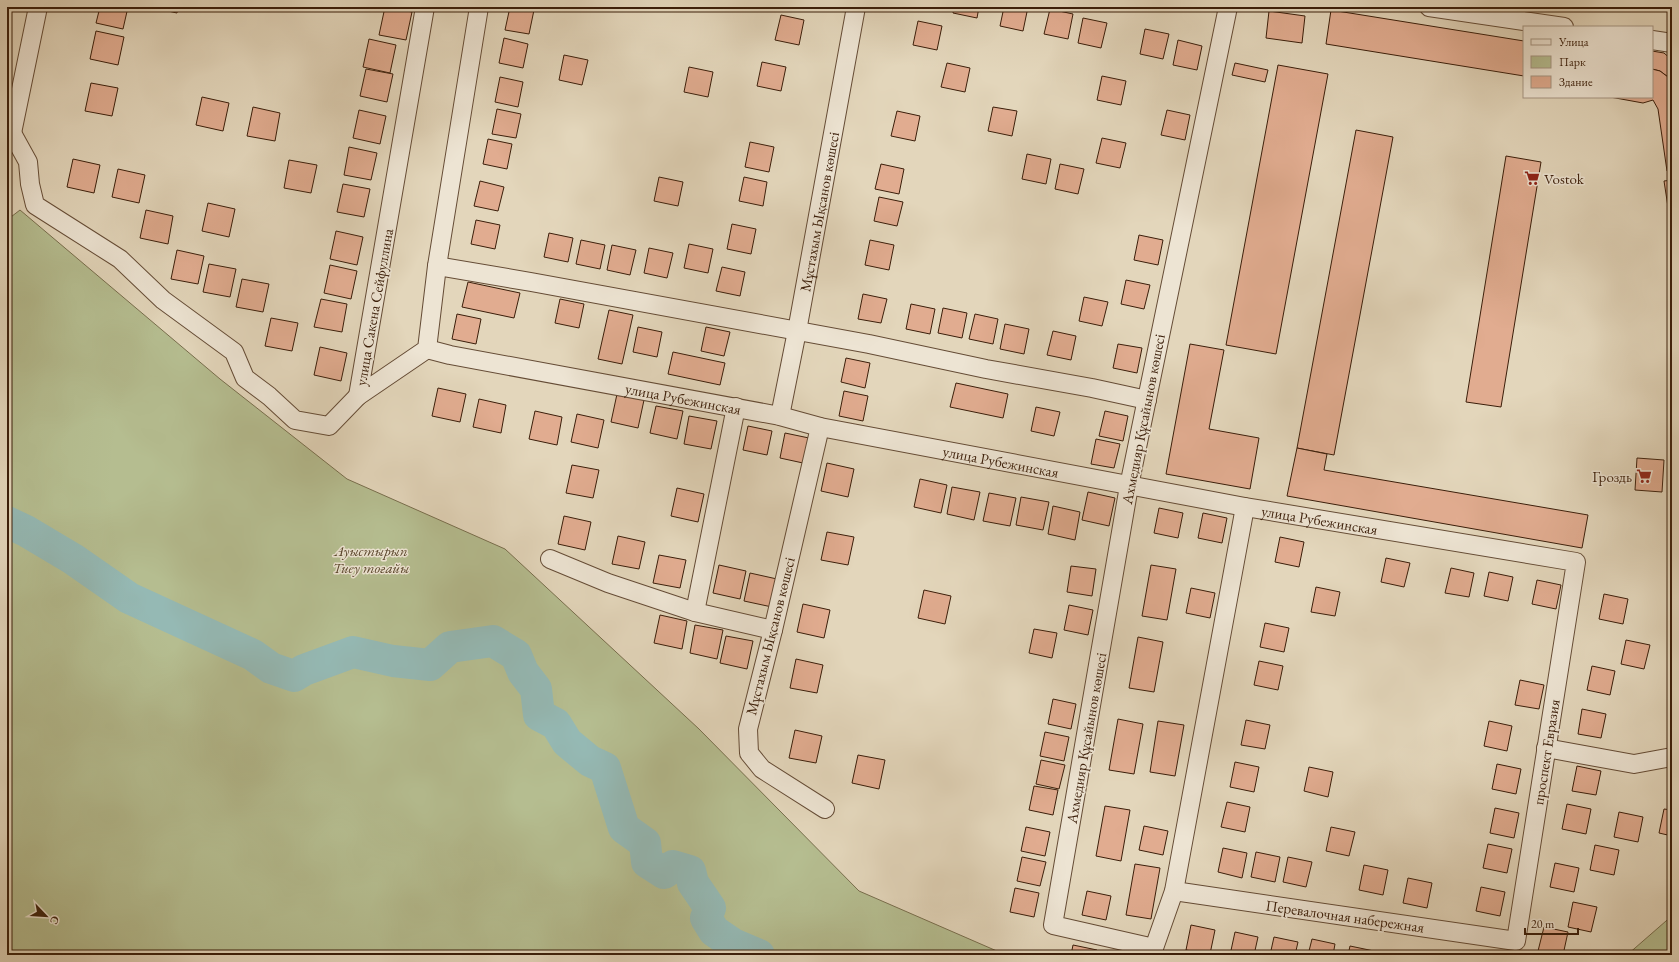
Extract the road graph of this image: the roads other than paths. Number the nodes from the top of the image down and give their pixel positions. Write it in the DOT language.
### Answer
graph roads {
  1 [pos="38,7"];
  2 [pos="425,7"];
  3 [pos="479,7"];
  4 [pos="856,7"];
  5 [pos="1228,7"];
  6 [pos="1429,7"];
  7 [pos="1557,26"];
  8 [pos="1653,40"];
  9 [pos="1672,43"];
  10 [pos="10,131"];
  11 [pos="437,266"];
  12 [pos="797,332"];
  13 [pos="427,349"];
  14 [pos="358,396"];
  15 [pos="1147,400"];
  16 [pos="736,407"];
  17 [pos="780,416"];
  18 [pos="820,427"];
  19 [pos="1129,486"];
  20 [pos="1245,507"];
  21 [pos="550,559"];
  22 [pos="1576,562"];
  23 [pos="695,612"];
  24 [pos="773,630"];
  25 [pos="1546,748"];
  26 [pos="1672,757"];
  27 [pos="825,810"];
  28 [pos="1174,891"];
  29 [pos="1516,941"];
  1 -- 10 [label="street"];
  2 -- 14 [label="street, улица Сакена Сейфуллина"];
  3 -- 11 [label="street"];
  4 -- 12 [label="street, Мұстахым Ықсанов көшесі"];
  5 -- 15 [label="street, Ахмедияр Құсайынов көшесі"];
  6 -- 7 [label="street"];
  8 -- 9 [label="street"];
  10 -- 14 [label="street"];
  11 -- 12 [label="street"];
  11 -- 13 [label="street"];
  12 -- 15 [label="street"];
  12 -- 17 [label="street, Мұстахым Ықсанов көшесі"];
  13 -- 14 [label="street, улица Сакена Сейфуллина"];
  13 -- 16 [label="street, улица Рубежинская"];
  15 -- 19 [label="street, Ахмедияр Құсайынов көшесі"];
  16 -- 17 [label="street, улица Рубежинская"];
  16 -- 23 [label="street"];
  17 -- 18 [label="street, улица Рубежинская"];
  18 -- 19 [label="street, улица Рубежинская"];
  18 -- 24 [label="street, Мұстахым Ықсанов көшесі"];
  19 -- 20 [label="street, улица Рубежинская"];
  19 -- 28 [label="street, Ахмедияр Құсайынов көшесі"];
  20 -- 22 [label="street, улица Рубежинская"];
  20 -- 28 [label="street, Ахмедияр Құсайынов көшесі"];
  21 -- 23 [label="street"];
  22 -- 25 [label="street, проспект Евразия"];
  23 -- 24 [label="street"];
  24 -- 27 [label="street, Мұстахым Ықсанов көшесі"];
  25 -- 26 [label="street"];
  25 -- 29 [label="street, проспект Евразия"];
  28 -- 29 [label="street, Перевалочная набережная"];
}
